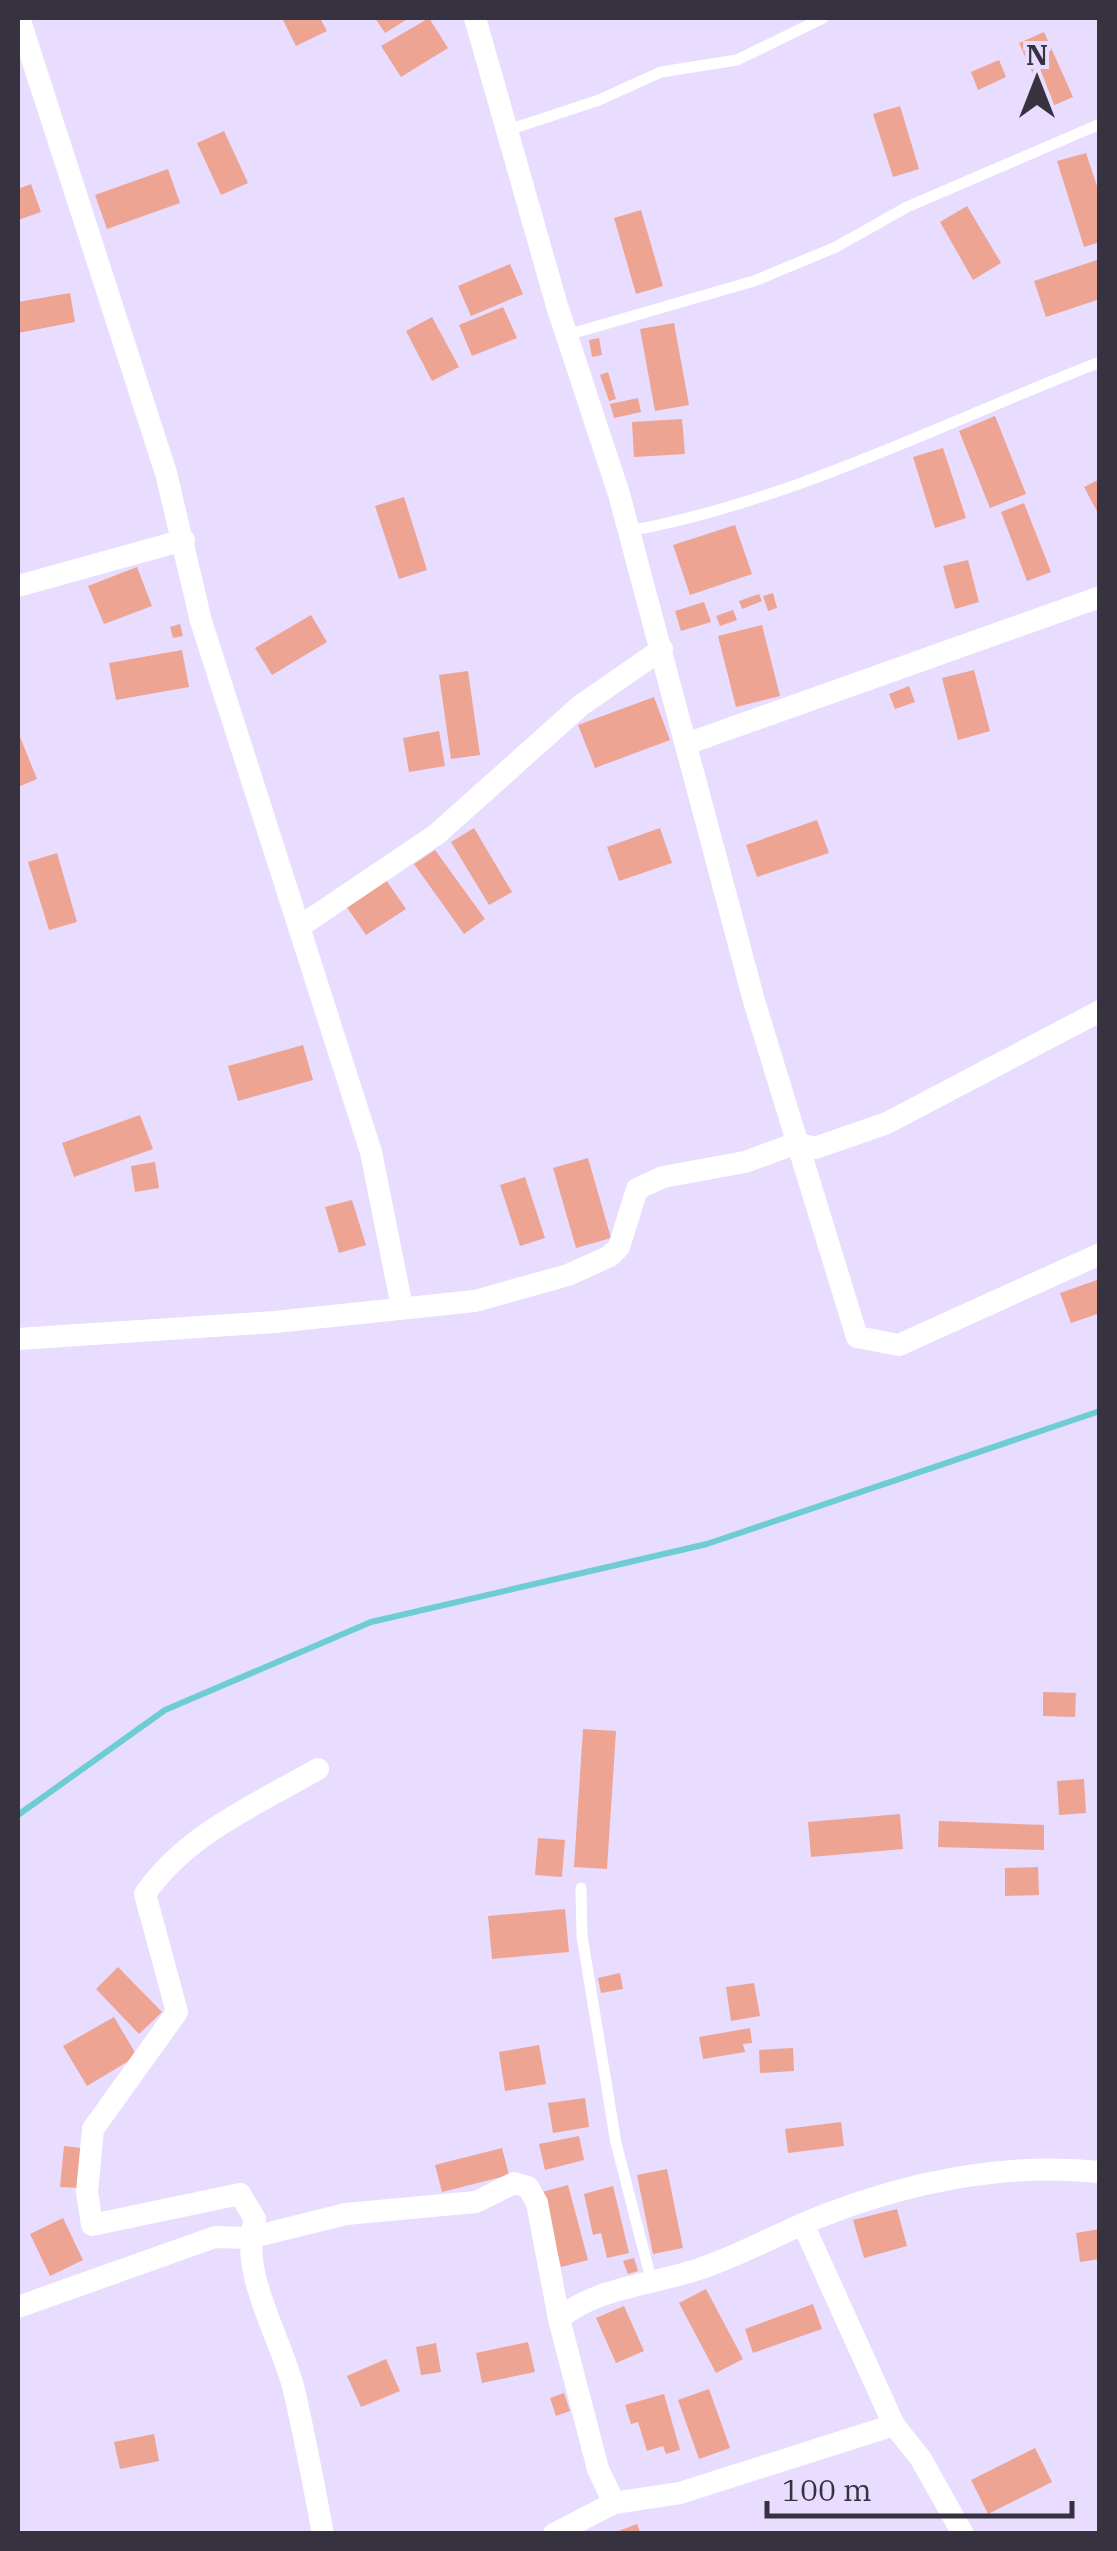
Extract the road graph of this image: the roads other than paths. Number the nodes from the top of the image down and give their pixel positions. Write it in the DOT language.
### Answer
graph roads {
  1 [pos="19,18"];
  2 [pos="475,18"];
  3 [pos="823,18"];
  4 [pos="1100,124"];
  5 [pos="508,130"];
  6 [pos="566,335"];
  7 [pos="1100,362"];
  8 [pos="629,531"];
  9 [pos="184,540"];
  10 [pos="18,586"];
  11 [pos="1100,597"];
  12 [pos="662,649"];
  13 [pos="688,743"];
  14 [pos="302,925"];
  15 [pos="1100,1011"];
  16 [pos="798,1143"];
  17 [pos="1100,1254"];
  18 [pos="402,1307"];
  19 [pos="18,1339"];
  20 [pos="318,1769"];
  21 [pos="581,1888"];
  22 [pos="1100,2172"];
  23 [pos="802,2224"];
  24 [pos="249,2238"];
  25 [pos="652,2283"];
  26 [pos="18,2307"];
  27 [pos="560,2319"];
  28 [pos="894,2425"];
  29 [pos="614,2504"];
  30 [pos="324,2534"];
  31 [pos="554,2534"];
  32 [pos="963,2534"];
  1 -- 9 [label="street"];
  2 -- 5 [label="street"];
  3 -- 5 [label="lane"];
  4 -- 6 [label="lane"];
  5 -- 6 [label="street"];
  6 -- 8 [label="street"];
  7 -- 8 [label="lane"];
  8 -- 12 [label="street"];
  9 -- 10 [label="street"];
  9 -- 14 [label="street"];
  11 -- 13 [label="street"];
  12 -- 13 [label="street"];
  12 -- 14 [label="street"];
  13 -- 16 [label="street"];
  14 -- 18 [label="street"];
  15 -- 16 [label="street"];
  16 -- 17 [label="street"];
  16 -- 18 [label="street"];
  18 -- 19 [label="street"];
  20 -- 24 [label="street"];
  21 -- 25 [label="lane"];
  22 -- 23 [label="street"];
  23 -- 25 [label="street"];
  23 -- 28 [label="street"];
  24 -- 26 [label="street"];
  24 -- 27 [label="street"];
  24 -- 30 [label="street"];
  25 -- 27 [label="street"];
  27 -- 29 [label="street"];
  28 -- 29 [label="street"];
  28 -- 32 [label="street"];
  29 -- 31 [label="street"];
}
